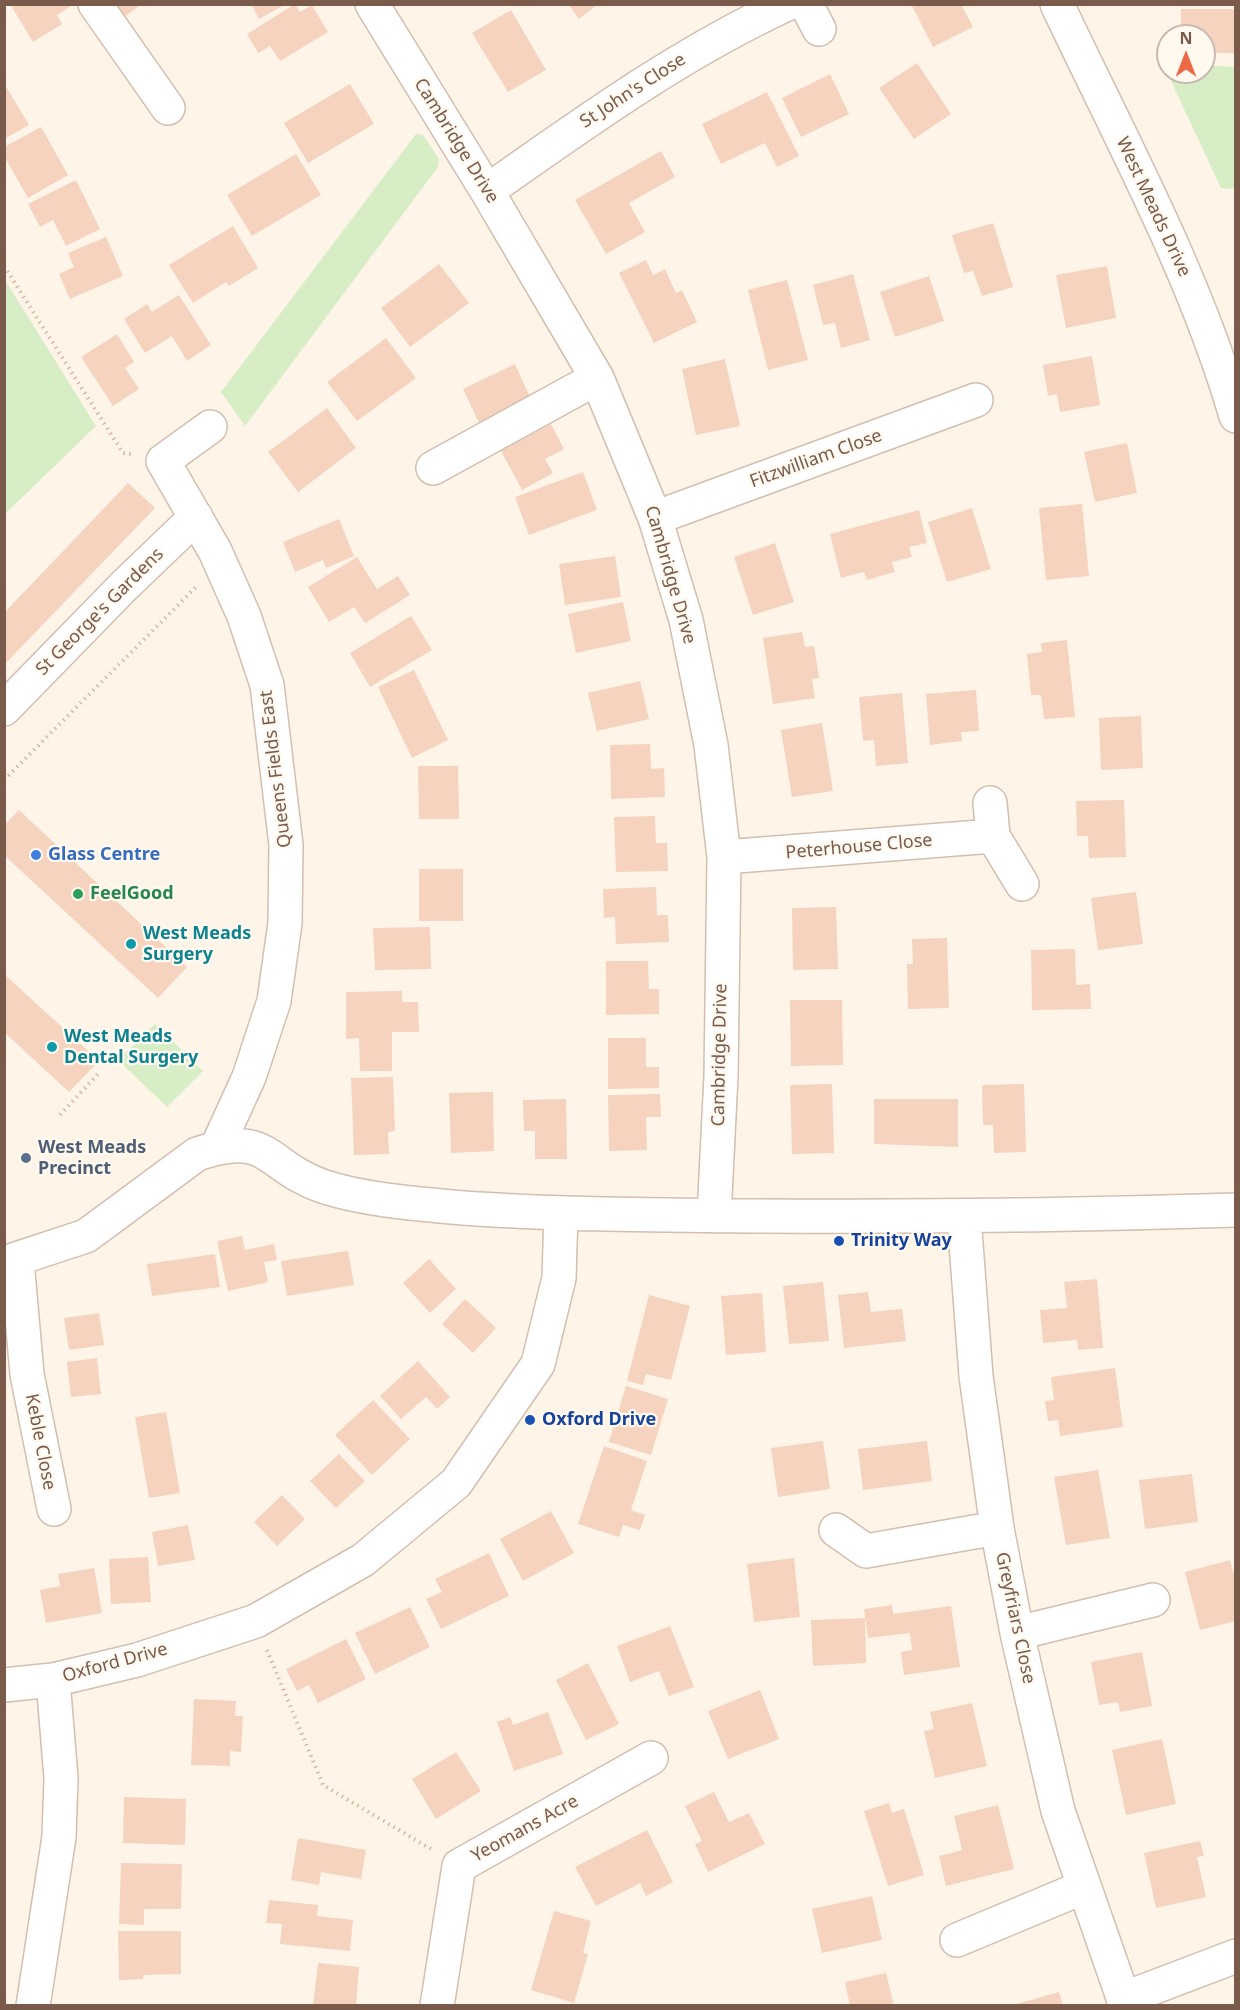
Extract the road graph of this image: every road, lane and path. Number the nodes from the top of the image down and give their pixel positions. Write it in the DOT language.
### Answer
graph roads {
  1 [pos="95,4"];
  2 [pos="372,4"];
  3 [pos="787,4"];
  4 [pos="1057,4"];
  5 [pos="168,108"];
  6 [pos="487,191"];
  7 [pos="4,266"];
  8 [pos="597,378"];
  9 [pos="976,400"];
  10 [pos="1236,416"];
  11 [pos="210,427"];
  12 [pos="163,461"];
  13 [pos="433,468"];
  14 [pos="196,517"];
  15 [pos="655,518"];
  16 [pos="220,563"];
  17 [pos="4,710"];
  18 [pos="4,780"];
  19 [pos="990,803"];
  20 [pos="993,836"];
  21 [pos="724,857"];
  22 [pos="1022,884"];
  23 [pos="98,1074"];
  24 [pos="60,1115"];
  25 [pos="218,1147"];
  26 [pos="1236,1210"];
  27 [pos="561,1214"];
  28 [pos="714,1216"];
  29 [pos="964,1217"];
  30 [pos="11,1262"];
  31 [pos="16,1370"];
  32 [pos="54,1509"];
  33 [pos="997,1528"];
  34 [pos="836,1530"];
  35 [pos="1153,1600"];
  36 [pos="256,1621"];
  37 [pos="1017,1633"];
  38 [pos="52,1680"];
  39 [pos="4,1685"];
  40 [pos="651,1758"];
  41 [pos="459,1866"];
  42 [pos="1084,1887"];
  43 [pos="957,1940"];
  44 [pos="1236,1956"];
  45 [pos="1124,2002"];
  46 [pos="33,2006"];
  47 [pos="437,2006"];
  1 -- 5 [label="street"];
  2 -- 6 [label="street, Cambridge Drive"];
  3 -- 6 [label="street, St John's Close"];
  4 -- 10 [label="street, West Meads Drive"];
  6 -- 8 [label="street, Cambridge Drive"];
  7 -- 12 [label="path"];
  8 -- 13 [label="street"];
  8 -- 15 [label="street, Cambridge Drive"];
  9 -- 15 [label="street, Fitzwilliam Close"];
  11 -- 12 [label="street"];
  12 -- 14 [label="street, Queens Fields East"];
  14 -- 16 [label="street, Queens Fields East"];
  14 -- 17 [label="street, St George's Gardens"];
  15 -- 21 [label="street, Cambridge Drive"];
  16 -- 18 [label="path"];
  16 -- 25 [label="street, Queens Fields East"];
  19 -- 20 [label="street"];
  20 -- 21 [label="street, Peterhouse Close"];
  20 -- 22 [label="street"];
  21 -- 28 [label="street, Cambridge Drive"];
  23 -- 24 [label="path"];
  25 -- 27 [label="street"];
  25 -- 30 [label="street"];
  26 -- 29 [label="street"];
  27 -- 28 [label="street"];
  27 -- 36 [label="street, Oxford Drive"];
  28 -- 29 [label="street"];
  29 -- 33 [label="street, Greyfriars Close"];
  30 -- 31 [label="street, Keble Close"];
  31 -- 32 [label="street, Keble Close"];
  33 -- 34 [label="street"];
  33 -- 37 [label="street, Greyfriars Close"];
  35 -- 37 [label="street"];
  36 -- 38 [label="street, Oxford Drive"];
  36 -- 41 [label="path"];
  37 -- 42 [label="street, Greyfriars Close"];
  38 -- 39 [label="street, Oxford Drive"];
  38 -- 46 [label="street"];
  40 -- 41 [label="street, Yeomans Acre"];
  41 -- 47 [label="street, Yeomans Acre"];
  42 -- 43 [label="street"];
  42 -- 45 [label="street, Greyfriars Close"];
  44 -- 45 [label="street"];
}
